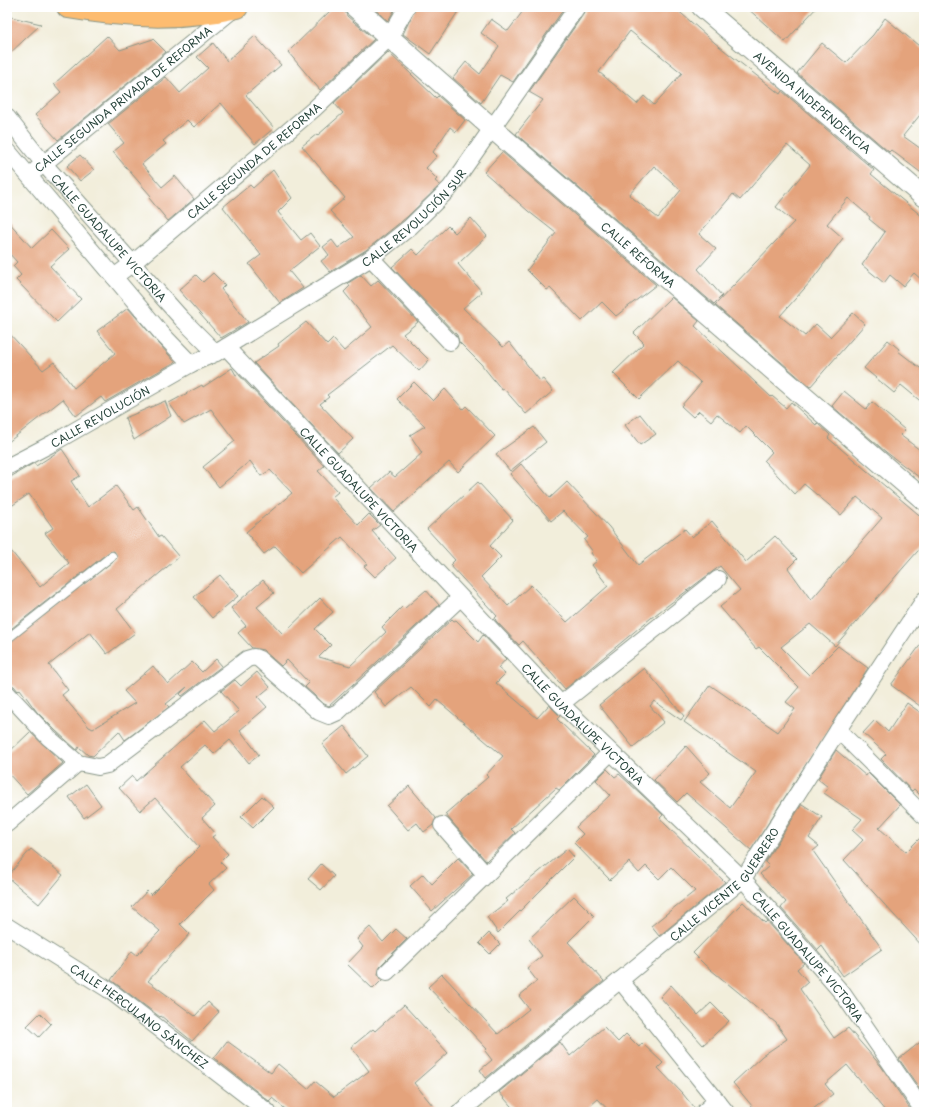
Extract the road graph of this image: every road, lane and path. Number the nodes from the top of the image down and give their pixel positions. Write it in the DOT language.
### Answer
graph roads {
  1 [pos="68,7"];
  2 [pos="236,7"];
  3 [pos="355,7"];
  4 [pos="407,7"];
  5 [pos="577,7"];
  6 [pos="702,7"];
  7 [pos="389,38"];
  8 [pos="7,117"];
  9 [pos="493,129"];
  10 [pos="7,150"];
  11 [pos="44,164"];
  12 [pos="29,176"];
  13 [pos="924,197"];
  14 [pos="371,258"];
  15 [pos="133,263"];
  16 [pos="114,277"];
  17 [pos="450,342"];
  18 [pos="221,350"];
  19 [pos="191,364"];
  20 [pos="7,467"];
  21 [pos="924,500"];
  22 [pos="112,556"];
  23 [pos="718,579"];
  24 [pos="460,598"];
  25 [pos="924,600"];
  26 [pos="7,639"];
  27 [pos="7,693"];
  28 [pos="561,704"];
  29 [pos="838,730"];
  30 [pos="610,753"];
  31 [pos="78,763"];
  32 [pos="924,816"];
  33 [pos="7,824"];
  34 [pos="442,825"];
  35 [pos="485,874"];
  36 [pos="743,880"];
  37 [pos="7,926"];
  38 [pos="387,972"];
  39 [pos="620,980"];
  40 [pos="721,1107"];
  41 [pos="268,1112"];
  42 [pos="460,1112"];
  43 [pos="704,1112"];
  44 [pos="924,1112"];
  1 -- 2 [label="main road"];
  2 -- 11 [label="street, CALLE SEGUNDA PRIVADA DE REFORMA"];
  3 -- 7 [label="street, CALLE REFORMA"];
  4 -- 7 [label="street, CALLE SEGUNDA DE REFORMA"];
  5 -- 9 [label="street, CALLE REVOLUCIÓN SUR"];
  6 -- 13 [label="street, AVENIDA INDEPENDENCIA"];
  7 -- 9 [label="street, CALLE REFORMA"];
  7 -- 15 [label="street, CALLE SEGUNDA DE REFORMA"];
  8 -- 11 [label="street, CALLE GUADALUPE VICTORIA"];
  9 -- 14 [label="street, CALLE REVOLUCIÓN SUR"];
  9 -- 21 [label="street, CALLE REFORMA"];
  10 -- 12 [label="street, CALLE GUADALUPE VICTORIA"];
  11 -- 12 [label="street, CALLE SEGUNDA PRIVADA DE REFORMA"];
  11 -- 15 [label="street, CALLE GUADALUPE VICTORIA"];
  12 -- 16 [label="street, CALLE GUADALUPE VICTORIA"];
  14 -- 17 [label="street"];
  14 -- 18 [label="street, CALLE REVOLUCIÓN SUR"];
  15 -- 16 [label="street, CALLE SEGUNDA DE REFORMA"];
  15 -- 18 [label="street, CALLE GUADALUPE VICTORIA"];
  16 -- 19 [label="street, CALLE GUADALUPE VICTORIA"];
  18 -- 19 [label="street, CALLE REVOLUCIÓN SUR"];
  18 -- 24 [label="street, CALLE GUADALUPE VICTORIA"];
  19 -- 20 [label="street, CALLE REVOLUCIÓN"];
  22 -- 26 [label="lane"];
  23 -- 28 [label="street"];
  24 -- 28 [label="street, CALLE GUADALUPE VICTORIA"];
  24 -- 31 [label="street"];
  25 -- 29 [label="street, CALLE VICENTE GUERRERO"];
  27 -- 31 [label="street"];
  28 -- 30 [label="street, CALLE GUADALUPE VICTORIA"];
  29 -- 32 [label="street"];
  29 -- 36 [label="street, CALLE VICENTE GUERRERO"];
  30 -- 35 [label="street"];
  30 -- 36 [label="street, CALLE GUADALUPE VICTORIA"];
  31 -- 33 [label="street"];
  34 -- 35 [label="street"];
  35 -- 38 [label="street"];
  36 -- 39 [label="street, CALLE VICENTE GUERRERO"];
  36 -- 44 [label="street, CALLE GUADALUPE VICTORIA"];
  37 -- 41 [label="street, CALLE HERCULANO SÁNCHEZ"];
  39 -- 40 [label="street"];
  39 -- 42 [label="street, CALLE VICENTE GUERRERO"];
  40 -- 43 [label="street"];
}
